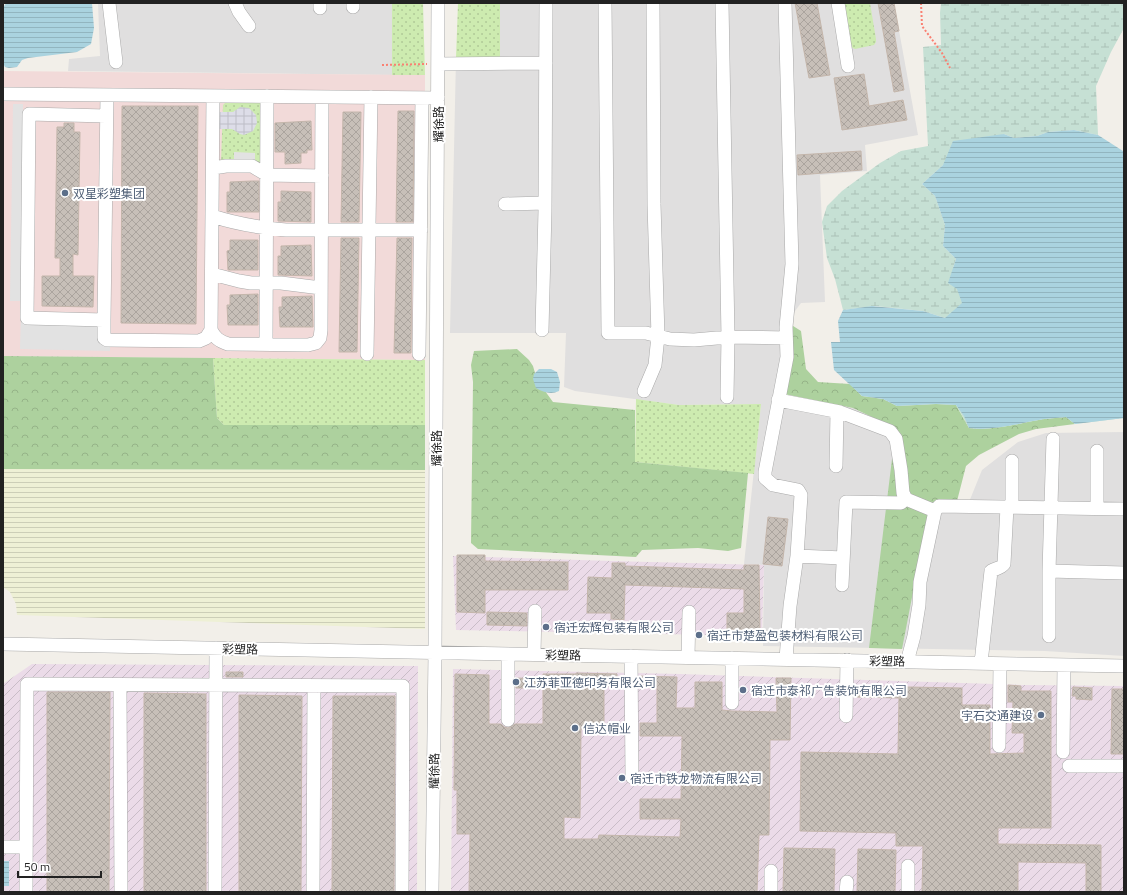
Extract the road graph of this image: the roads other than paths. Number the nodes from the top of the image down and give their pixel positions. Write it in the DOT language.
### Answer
graph roads {
  1 [pos="109,3"];
  2 [pos="235,3"];
  3 [pos="438,3"];
  4 [pos="546,3"];
  5 [pos="605,3"];
  6 [pos="653,3"];
  7 [pos="722,3"];
  8 [pos="785,3"];
  9 [pos="838,3"];
  10 [pos="249,26"];
  11 [pos="116,62"];
  12 [pos="546,63"];
  13 [pos="438,64"];
  14 [pos="848,66"];
  15 [pos="3,94"];
  16 [pos="107,95"];
  17 [pos="213,96"];
  18 [pos="267,96"];
  19 [pos="322,97"];
  20 [pos="371,97"];
  21 [pos="422,98"];
  22 [pos="438,98"];
  23 [pos="106,116"];
  24 [pos="213,168"];
  25 [pos="267,175"];
  26 [pos="322,176"];
  27 [pos="545,203"];
  28 [pos="505,204"];
  29 [pos="212,216"];
  30 [pos="267,229"];
  31 [pos="321,230"];
  32 [pos="369,230"];
  33 [pos="421,230"];
  34 [pos="212,274"];
  35 [pos="267,284"];
  36 [pos="321,288"];
  37 [pos="104,320"];
  38 [pos="211,330"];
  39 [pos="542,330"];
  40 [pos="658,336"];
  41 [pos="728,337"];
  42 [pos="786,338"];
  43 [pos="266,344"];
  44 [pos="367,354"];
  45 [pos="419,354"];
  46 [pos="644,392"];
  47 [pos="727,397"];
  48 [pos="778,400"];
  49 [pos="837,412"];
  50 [pos="1053,439"];
  51 [pos="1097,451"];
  52 [pos="1012,461"];
  53 [pos="836,466"];
  54 [pos="906,499"];
  55 [pos="1009,507"];
  56 [pos="1052,508"];
  57 [pos="1097,508"];
  58 [pos="1124,509"];
  59 [pos="935,510"];
  60 [pos="797,556"];
  61 [pos="843,558"];
  62 [pos="1049,571"];
  63 [pos="1124,573"];
  64 [pos="842,585"];
  65 [pos="535,611"];
  66 [pos="689,612"];
  67 [pos="1049,636"];
  68 [pos="3,644"];
  69 [pos="216,648"];
  70 [pos="435,652"];
  71 [pos="508,654"];
  72 [pos="534,654"];
  73 [pos="631,656"];
  74 [pos="688,657"];
  75 [pos="732,658"];
  76 [pos="786,659"];
  77 [pos="847,660"];
  78 [pos="907,662"];
  79 [pos="980,663"];
  80 [pos="1000,664"];
  81 [pos="1064,665"];
  82 [pos="1124,666"];
  83 [pos="120,685"];
  84 [pos="216,685"];
  85 [pos="314,686"];
  86 [pos="732,703"];
  87 [pos="846,716"];
  88 [pos="508,720"];
  89 [pos="999,746"];
  90 [pos="1063,752"];
  91 [pos="1069,766"];
  92 [pos="1124,766"];
  93 [pos="632,777"];
  94 [pos="3,847"];
  95 [pos="26,847"];
  96 [pos="908,866"];
  97 [pos="772,871"];
  98 [pos="26,892"];
  99 [pos="121,892"];
  100 [pos="215,892"];
  101 [pos="313,892"];
  102 [pos="402,892"];
  103 [pos="432,892"];
  104 [pos="771,892"];
  105 [pos="908,892"];
  1 -- 11 [label="street"];
  2 -- 10 [label="street"];
  3 -- 13 [label="street, 耀徐路"];
  4 -- 12 [label="street"];
  5 -- 40 [label="street"];
  6 -- 40 [label="street"];
  7 -- 41 [label="street"];
  8 -- 42 [label="street"];
  9 -- 14 [label="street"];
  12 -- 13 [label="street"];
  12 -- 27 [label="street"];
  13 -- 22 [label="street, 耀徐路"];
  15 -- 16 [label="street"];
  16 -- 17 [label="street"];
  16 -- 23 [label="street"];
  17 -- 18 [label="street"];
  17 -- 24 [label="street"];
  18 -- 19 [label="street"];
  18 -- 25 [label="street"];
  19 -- 20 [label="street"];
  19 -- 26 [label="street"];
  20 -- 21 [label="street"];
  20 -- 32 [label="street"];
  21 -- 22 [label="street"];
  21 -- 33 [label="street"];
  22 -- 70 [label="street, 耀徐路"];
  23 -- 37 [label="street"];
  23 -- 37 [label="street"];
  24 -- 25 [label="street"];
  24 -- 29 [label="street"];
  25 -- 26 [label="street"];
  25 -- 30 [label="street"];
  26 -- 31 [label="street"];
  27 -- 28 [label="street"];
  27 -- 39 [label="street"];
  29 -- 30 [label="street"];
  29 -- 34 [label="street"];
  30 -- 31 [label="street"];
  30 -- 35 [label="street"];
  31 -- 32 [label="street"];
  31 -- 36 [label="street"];
  32 -- 33 [label="street"];
  32 -- 44 [label="street"];
  33 -- 45 [label="street"];
  34 -- 35 [label="street"];
  34 -- 38 [label="street"];
  35 -- 36 [label="street"];
  35 -- 43 [label="street"];
  36 -- 43 [label="street"];
  37 -- 38 [label="street"];
  38 -- 43 [label="street"];
  40 -- 41 [label="street"];
  40 -- 46 [label="street"];
  41 -- 42 [label="street"];
  41 -- 47 [label="street"];
  42 -- 48 [label="street"];
  48 -- 49 [label="street"];
  48 -- 60 [label="street"];
  49 -- 53 [label="street"];
  49 -- 54 [label="street"];
  50 -- 56 [label="street"];
  51 -- 57 [label="street"];
  52 -- 55 [label="street"];
  54 -- 59 [label="street"];
  54 -- 61 [label="street"];
  55 -- 56 [label="street"];
  55 -- 59 [label="street"];
  55 -- 79 [label="street"];
  56 -- 57 [label="street"];
  56 -- 62 [label="street"];
  57 -- 58 [label="street"];
  59 -- 78 [label="street"];
  60 -- 61 [label="street"];
  60 -- 76 [label="street"];
  61 -- 64 [label="street"];
  62 -- 63 [label="street"];
  62 -- 67 [label="street"];
  65 -- 72 [label="street"];
  66 -- 74 [label="street"];
  68 -- 69 [label="street, 彩塑路"];
  69 -- 70 [label="street, 彩塑路"];
  69 -- 84 [label="street"];
  70 -- 71 [label="street, 彩塑路"];
  70 -- 103 [label="street, 耀徐路"];
  71 -- 72 [label="street, 彩塑路"];
  71 -- 88 [label="street"];
  72 -- 73 [label="street, 彩塑路"];
  73 -- 74 [label="street, 彩塑路"];
  73 -- 93 [label="street"];
  74 -- 75 [label="street, 彩塑路"];
  75 -- 76 [label="street, 彩塑路"];
  75 -- 86 [label="street"];
  76 -- 77 [label="street, 彩塑路"];
  77 -- 78 [label="street, 彩塑路"];
  77 -- 87 [label="street"];
  78 -- 79 [label="street, 彩塑路"];
  79 -- 80 [label="street, 彩塑路"];
  80 -- 81 [label="street, 彩塑路"];
  80 -- 89 [label="street"];
  81 -- 82 [label="street, 彩塑路"];
  81 -- 90 [label="street"];
  83 -- 84 [label="street"];
  83 -- 95 [label="street"];
  83 -- 99 [label="street"];
  84 -- 85 [label="street"];
  84 -- 100 [label="street"];
  85 -- 101 [label="street"];
  85 -- 102 [label="street"];
  91 -- 92 [label="street"];
  94 -- 95 [label="street"];
  95 -- 98 [label="street"];
  96 -- 105 [label="street"];
  97 -- 104 [label="street"];
}
